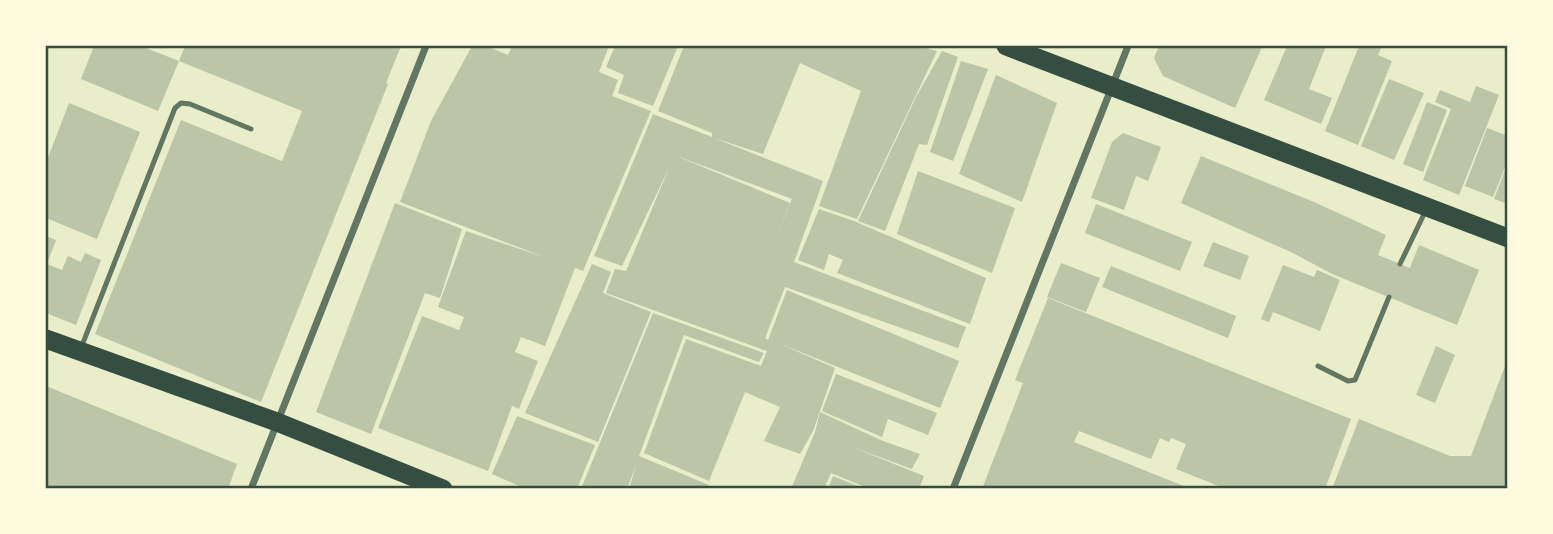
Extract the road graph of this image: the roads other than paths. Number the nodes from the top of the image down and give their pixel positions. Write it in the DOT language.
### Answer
graph roads {
  1 [pos="426,46"];
  2 [pos="1006,46"];
  3 [pos="1128,46"];
  4 [pos="1112,87"];
  5 [pos="251,129"];
  6 [pos="1427,207"];
  7 [pos="1507,238"];
  8 [pos="1400,264"];
  9 [pos="1389,297"];
  10 [pos="46,339"];
  11 [pos="80,351"];
  12 [pos="1318,366"];
  13 [pos="277,422"];
  14 [pos="251,488"];
  15 [pos="443,488"];
  16 [pos="953,488"];
  1 -- 13 [label="street"];
  2 -- 4 [label="highway"];
  3 -- 4 [label="street"];
  4 -- 6 [label="highway"];
  4 -- 16 [label="street"];
  5 -- 11 [label="lane"];
  6 -- 7 [label="highway"];
  6 -- 8 [label="lane"];
  9 -- 12 [label="lane"];
  10 -- 11 [label="highway"];
  11 -- 13 [label="highway"];
  13 -- 14 [label="street"];
  13 -- 15 [label="highway"];
}
